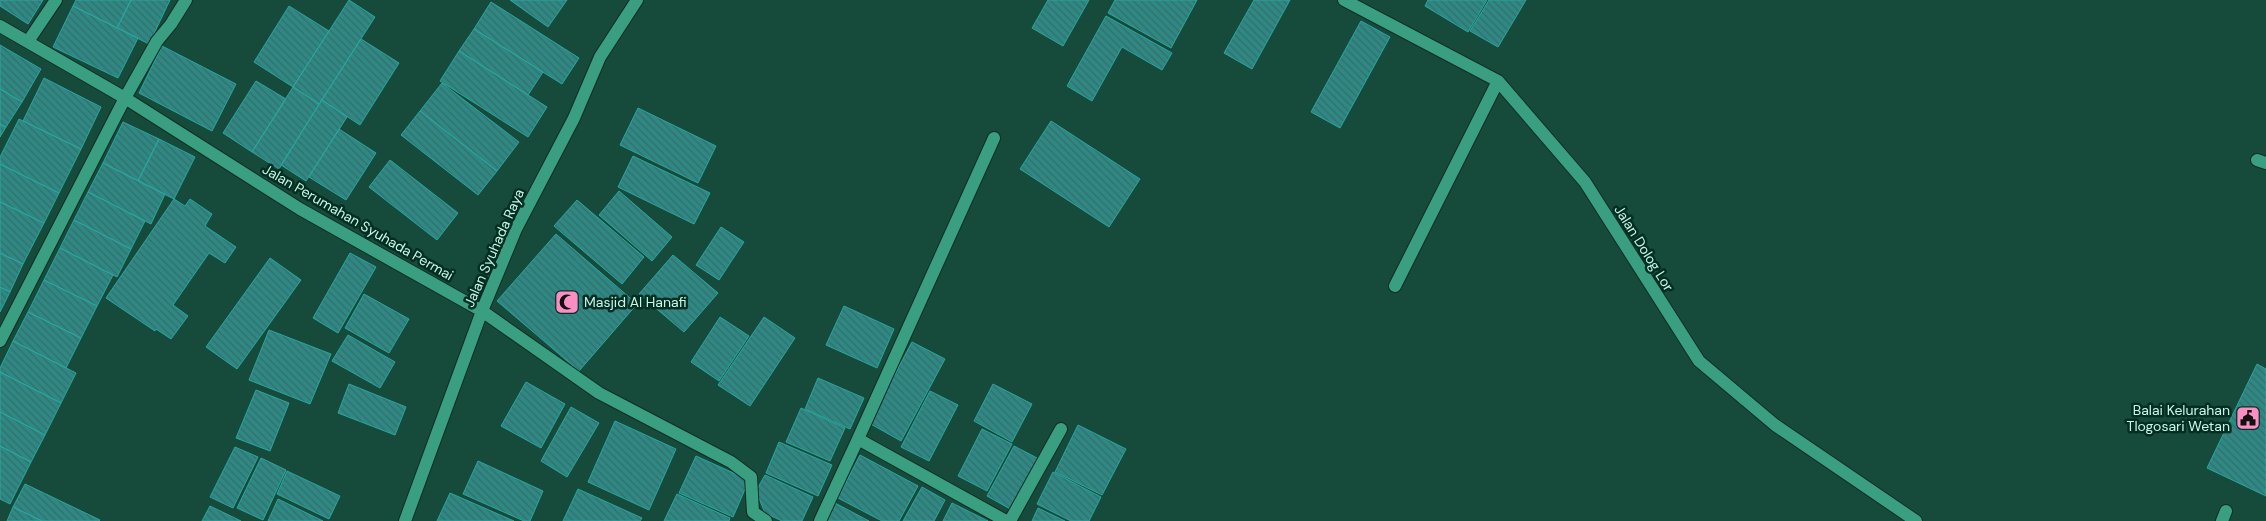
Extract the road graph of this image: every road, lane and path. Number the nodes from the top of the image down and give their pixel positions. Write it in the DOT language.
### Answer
graph roads {
  1 [pos="56,0"];
  2 [pos="186,0"];
  3 [pos="636,0"];
  4 [pos="1344,0"];
  5 [pos="0,26"];
  6 [pos="29,40"];
  7 [pos="1498,81"];
  8 [pos="125,98"];
  9 [pos="994,138"];
  10 [pos="1395,286"];
  11 [pos="482,311"];
  12 [pos="0,341"];
  13 [pos="1061,429"];
  14 [pos="858,438"];
  15 [pos="405,521"];
  16 [pos="766,521"];
  17 [pos="820,521"];
  18 [pos="1006,521"];
  19 [pos="1010,521"];
  20 [pos="1916,521"];
  1 -- 6 [label="street"];
  2 -- 8 [label="street"];
  3 -- 11 [label="street, Jalan Syuhada Raya"];
  4 -- 7 [label="street, Jalan Dolog Lor"];
  5 -- 6 [label="street, Jalan Perumahan Syuhada Permai"];
  6 -- 8 [label="street, Jalan Perumahan Syuhada Permai"];
  7 -- 10 [label="street"];
  7 -- 20 [label="street, Jalan Dolog Lor"];
  8 -- 11 [label="street, Jalan Perumahan Syuhada Permai"];
  8 -- 12 [label="street"];
  9 -- 14 [label="street"];
  11 -- 15 [label="street, Jalan Syuhada Raya"];
  11 -- 16 [label="street, Jalan Perumahan Syuhada Permai"];
  13 -- 19 [label="street"];
  14 -- 17 [label="street"];
  14 -- 18 [label="street"];
}
